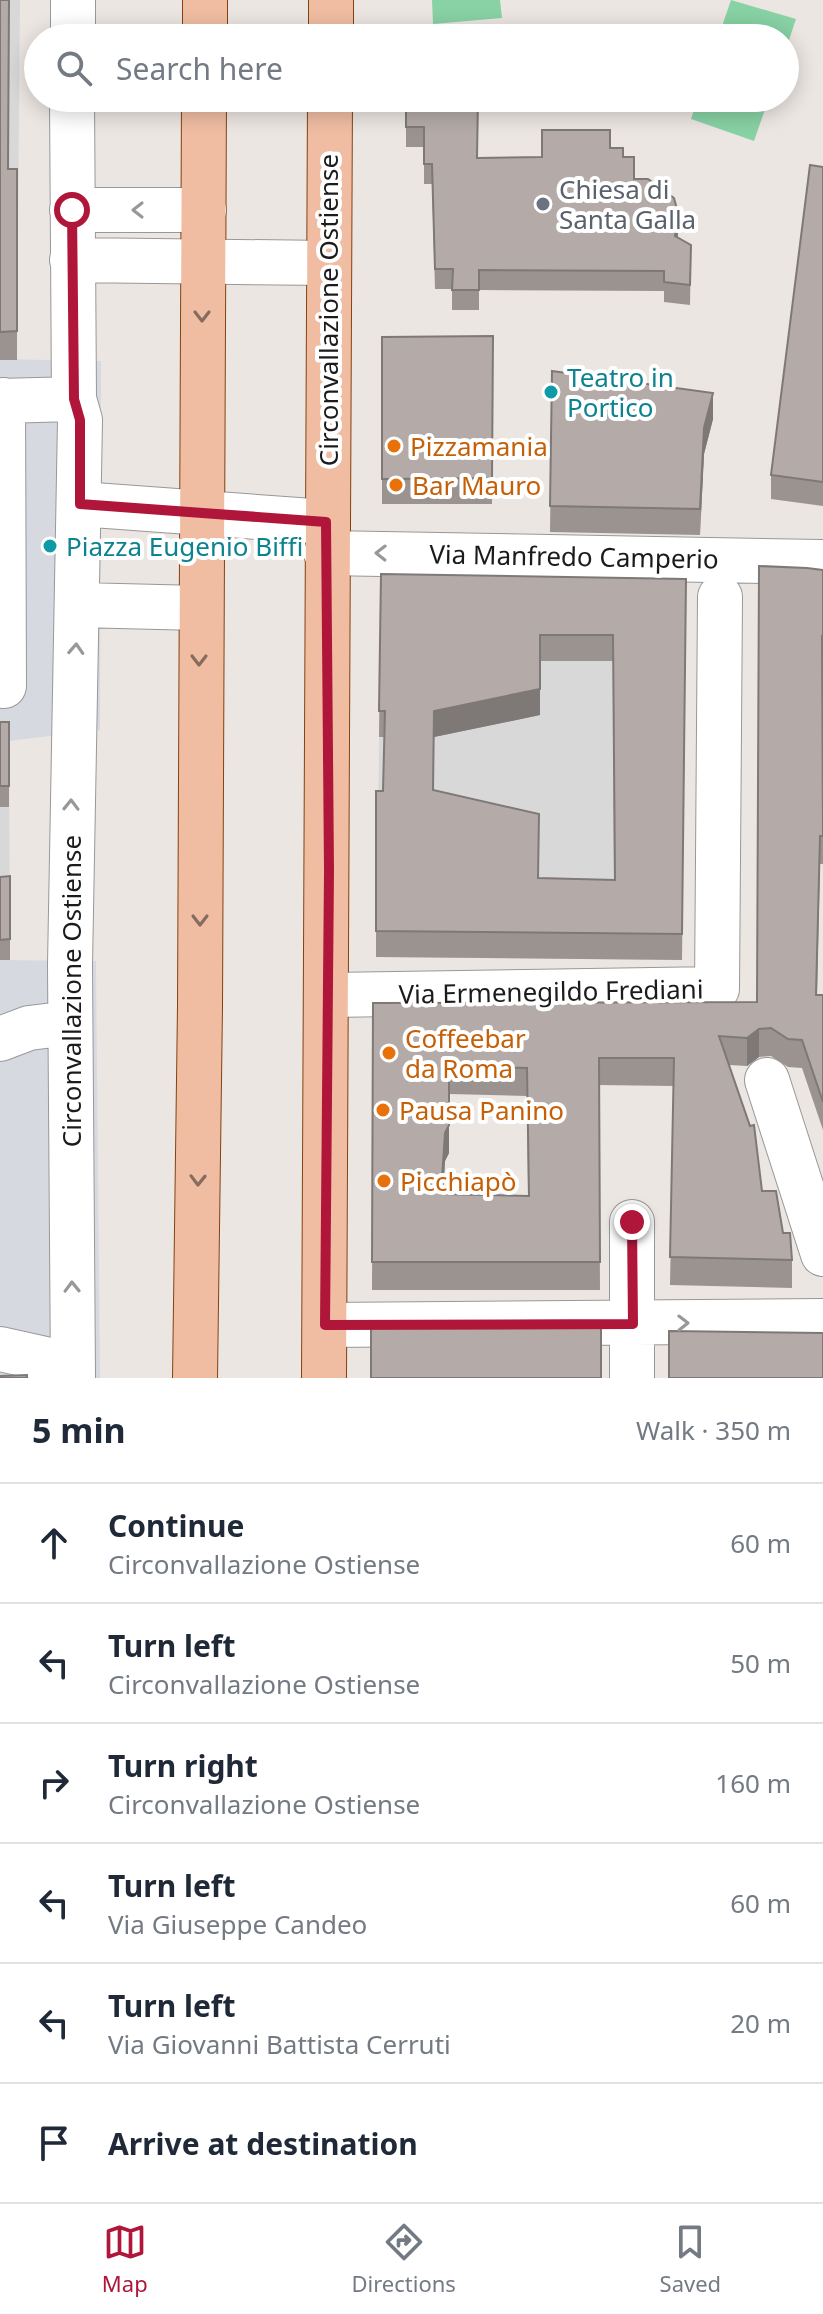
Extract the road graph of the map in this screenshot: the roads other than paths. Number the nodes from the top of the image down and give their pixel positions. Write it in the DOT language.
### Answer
graph roads {
  1 [pos="73,0"];
  2 [pos="205,0"];
  3 [pos="331,0"];
  4 [pos="73,24"];
  5 [pos="205,24"];
  6 [pos="331,24"];
  7 [pos="72,112"];
  8 [pos="204,112"];
  9 [pos="330,112"];
  10 [pos="72,210"];
  11 [pos="204,210"];
  12 [pos="72,260"];
  13 [pos="203,262"];
  14 [pos="329,263"];
  15 [pos="74,399"];
  16 [pos="2,400"];
  17 [pos="80,504"];
  18 [pos="201,513"];
  19 [pos="326,537"];
  20 [pos="823,562"];
  21 [pos="720,597"];
  22 [pos="79,605"];
  23 [pos="199,608"];
  24 [pos="2,686"];
  25 [pos="74,693"];
  26 [pos="329,995"];
  27 [pos="70,1023"];
  28 [pos="0,1039"];
  29 [pos="767,1080"];
  30 [pos="632,1222"];
  31 [pos="823,1254"];
  32 [pos="823,1321"];
  33 [pos="633,1324"];
  34 [pos="325,1325"];
  35 [pos="0,1349"];
  36 [pos="72,1371"];
  37 [pos="195,1378"];
  38 [pos="324,1378"];
  39 [pos="632,1378"];
  1 -- 4 [label="street"];
  2 -- 5 [label="main road"];
  3 -- 6 [label="main road"];
  7 -- 10 [label="street, Circonvallazione Ostiense"];
  8 -- 11 [label="main road"];
  9 -- 14 [label="main road, Circonvallazione Ostiense"];
  11 -- 10 [label="street, one-way"];
  10 -- 12 [label="street, Circonvallazione Ostiense"];
  11 -- 13 [label="main road"];
  12 -- 13 [label="street"];
  12 -- 15 [label="street, Circonvallazione Ostiense"];
  13 -- 14 [label="street"];
  13 -- 18 [label="main road, one-way"];
  14 -- 19 [label="main road, Circonvallazione Ostiense"];
  15 -- 16 [label="street"];
  15 -- 17 [label="street, Circonvallazione Ostiense"];
  16 -- 24 [label="street"];
  17 -- 18 [label="street"];
  17 -- 22 [label="street, Circonvallazione Ostiense"];
  18 -- 19 [label="street"];
  18 -- 23 [label="main road"];
  20 -- 19 [label="street, Via Manfredo Camperio, one-way"];
  19 -- 26 [label="main road, Circonvallazione Ostiense"];
  21 -- 26 [label="street, Via Ermenegildo Frediani"];
  22 -- 23 [label="street"];
  25 -- 22 [label="street, Circonvallazione Ostiense, one-way"];
  23 -- 37 [label="main road, one-way"];
  24 -- 25 [label="street"];
  27 -- 25 [label="street, Circonvallazione Ostiense, one-way"];
  26 -- 34 [label="main road, Circonvallazione Ostiense"];
  27 -- 28 [label="street"];
  36 -- 27 [label="street, Circonvallazione Ostiense, one-way"];
  29 -- 31 [label="street"];
  30 -- 33 [label="street"];
  33 -- 32 [label="street, one-way"];
  33 -- 34 [label="street"];
  33 -- 39 [label="street"];
  34 -- 38 [label="main road, Circonvallazione Ostiense"];
  35 -- 36 [label="street"];
}
